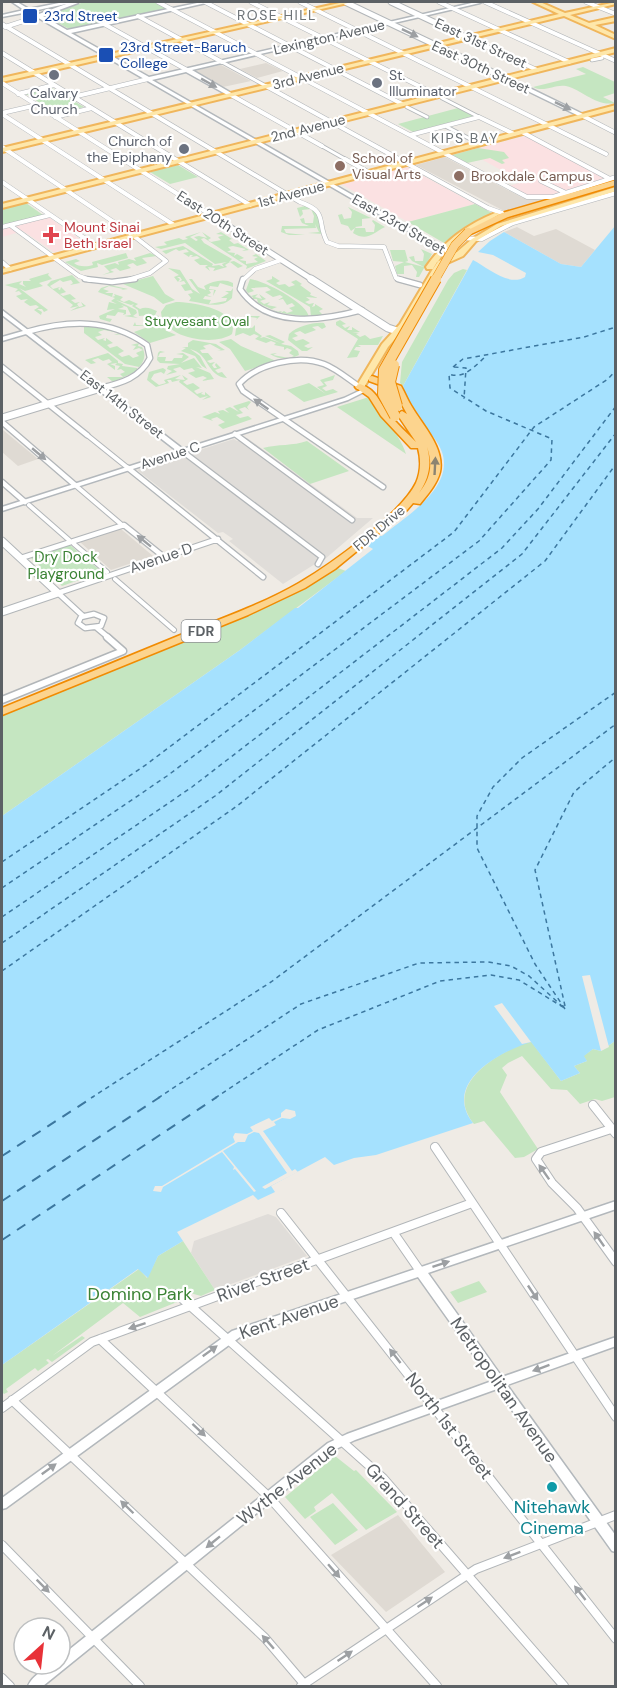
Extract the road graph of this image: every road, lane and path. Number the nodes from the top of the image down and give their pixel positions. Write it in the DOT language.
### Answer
graph roads {
  1 [pos="14,2"];
  2 [pos="66,2"];
  3 [pos="76,2"];
  4 [pos="158,2"];
  5 [pos="205,2"];
  6 [pos="252,2"];
  7 [pos="300,2"];
  8 [pos="338,2"];
  9 [pos="347,2"];
  10 [pos="391,2"];
  11 [pos="439,2"];
  12 [pos="480,2"];
  13 [pos="485,2"];
  14 [pos="536,2"];
  15 [pos="586,2"];
  16 [pos="615,2"];
  17 [pos="597,6"];
  18 [pos="313,8"];
  19 [pos="453,8"];
  20 [pos="172,9"];
  21 [pos="28,10"];
  22 [pos="565,14"];
  23 [pos="615,14"];
  24 [pos="421,15"];
  25 [pos="2,16"];
  26 [pos="39,16"];
  27 [pos="138,16"];
  28 [pos="280,16"];
  29 [pos="615,20"];
  30 [pos="531,22"];
  31 [pos="247,23"];
  32 [pos="389,23"];
  33 [pos="104,24"];
  34 [pos="589,25"];
  35 [pos="3,26"];
  36 [pos="357,30"];
  37 [pos="500,30"];
  38 [pos="213,31"];
  39 [pos="67,32"];
  40 [pos="615,37"];
  41 [pos="324,38"];
  42 [pos="468,38"];
  43 [pos="179,39"];
  44 [pos="436,45"];
  45 [pos="291,46"];
  46 [pos="144,47"];
  47 [pos="615,50"];
  48 [pos="2,53"];
  49 [pos="403,53"];
  50 [pos="256,54"];
  51 [pos="107,55"];
  52 [pos="602,56"];
  53 [pos="592,60"];
  54 [pos="369,61"];
  55 [pos="615,61"];
  56 [pos="222,62"];
  57 [pos="569,62"];
  58 [pos="68,64"];
  59 [pos="336,69"];
  60 [pos="187,70"];
  61 [pos="537,70"];
  62 [pos="32,72"];
  63 [pos="302,78"];
  64 [pos="505,78"];
  65 [pos="148,79"];
  66 [pos="2,80"];
  67 [pos="54,85"];
  68 [pos="266,86"];
  69 [pos="471,87"];
  70 [pos="109,88"];
  71 [pos="18,94"];
  72 [pos="231,95"];
  73 [pos="73,97"];
  74 [pos="439,97"];
  75 [pos="192,104"];
  76 [pos="37,105"];
  77 [pos="405,105"];
  78 [pos="615,107"];
  79 [pos="92,108"];
  80 [pos="367,113"];
  81 [pos="2,114"];
  82 [pos="152,114"];
  83 [pos="582,116"];
  84 [pos="56,117"];
  85 [pos="427,117"];
  86 [pos="479,117"];
  87 [pos="332,122"];
  88 [pos="115,123"];
  89 [pos="548,125"];
  90 [pos="447,127"];
  91 [pos="79,131"];
  92 [pos="296,131"];
  93 [pos="615,132"];
  94 [pos="518,133"];
  95 [pos="409,135"];
  96 [pos="42,140"];
  97 [pos="256,141"];
  98 [pos="474,141"];
  99 [pos="322,146"];
  100 [pos="3,149"];
  101 [pos="215,152"];
  102 [pos="443,153"];
  103 [pos="606,154"];
  104 [pos="345,159"];
  105 [pos="178,161"];
  106 [pos="406,163"];
  107 [pos="141,170"];
  108 [pos="370,173"];
  109 [pos="104,180"];
  110 [pos="542,181"];
  111 [pos="329,183"];
  112 [pos="3,184"];
  113 [pos="615,184"];
  114 [pos="66,190"];
  115 [pos="564,192"];
  116 [pos="288,195"];
  117 [pos="583,195"];
  118 [pos="27,199"];
  119 [pos="250,205"];
  120 [pos="2,206"];
  121 [pos="532,211"];
  122 [pos="497,212"];
  123 [pos="50,215"];
  124 [pos="212,215"];
  125 [pos="10,225"];
  126 [pos="174,225"];
  127 [pos="2,227"];
  128 [pos="472,235"];
  129 [pos="134,236"];
  130 [pos="455,238"];
  131 [pos="96,246"];
  132 [pos="444,250"];
  133 [pos="458,255"];
  134 [pos="54,257"];
  135 [pos="278,261"];
  136 [pos="2,262"];
  137 [pos="10,269"];
  138 [pos="2,271"];
  139 [pos="420,285"];
  140 [pos="358,311"];
  141 [pos="2,312"];
  142 [pos="397,331"];
  143 [pos="26,332"];
  144 [pos="2,339"];
  145 [pos="390,342"];
  146 [pos="2,367"];
  147 [pos="372,379"];
  148 [pos="101,388"];
  149 [pos="363,389"];
  150 [pos="48,404"];
  151 [pos="399,415"];
  152 [pos="283,419"];
  153 [pos="2,420"];
  154 [pos="235,434"];
  155 [pos="87,435"];
  156 [pos="414,446"];
  157 [pos="182,451"];
  158 [pos="129,468"];
  159 [pos="2,482"];
  160 [pos="75,485"];
  161 [pos="383,488"];
  162 [pos="27,504"];
  163 [pos="2,509"];
  164 [pos="352,520"];
  165 [pos="386,523"];
  166 [pos="123,525"];
  167 [pos="218,539"];
  168 [pos="69,540"];
  169 [pos="2,541"];
  170 [pos="74,544"];
  171 [pos="164,557"];
  172 [pos="21,558"];
  173 [pos="318,564"];
  174 [pos="107,572"];
  175 [pos="263,577"];
  176 [pos="115,579"];
  177 [pos="58,593"];
  178 [pos="3,610"];
  179 [pos="83,616"];
  180 [pos="97,628"];
  181 [pos="174,630"];
  182 [pos="2,700"];
  183 [pos="2,705"];
  184 [pos="2,712"];
  185 [pos="593,1105"];
  186 [pos="613,1131"];
  187 [pos="435,1147"];
  188 [pos="472,1203"];
  189 [pos="615,1205"];
  190 [pos="281,1213"];
  191 [pos="583,1216"];
  192 [pos="393,1232"];
  193 [pos="500,1244"];
  194 [pos="318,1259"];
  195 [pos="615,1262"];
  196 [pos="420,1271"];
  197 [pos="177,1294"];
  198 [pos="347,1296"];
  199 [pos="192,1306"];
  200 [pos="100,1339"];
  201 [pos="228,1339"];
  202 [pos="615,1341"];
  203 [pos="574,1355"];
  204 [pos="499,1383"];
  205 [pos="156,1390"];
  206 [pos="12,1400"];
  207 [pos="434,1406"];
  208 [pos="2,1408"];
  209 [pos="615,1417"];
  210 [pos="342,1441"];
  211 [pos="70,1454"];
  212 [pos="269,1497"];
  213 [pos="2,1504"];
  214 [pos="615,1515"];
  215 [pos="597,1522"];
  216 [pos="541,1544"];
  217 [pos="2,1545"];
  218 [pos="615,1547"];
  219 [pos="186,1563"];
  220 [pos="466,1574"];
  221 [pos="385,1629"];
  222 [pos="94,1638"];
  223 [pos="615,1639"];
  224 [pos="2,1678"];
  225 [pos="10,1686"];
  226 [pos="34,1686"];
  227 [pos="140,1686"];
  228 [pos="303,1686"];
  229 [pos="437,1686"];
  230 [pos="564,1686"];
  1 -- 21 [label="main road, East 23rd Street"];
  2 -- 21 [label="main road"];
  3 -- 26 [label="main road"];
  4 -- 20 [label="street"];
  5 -- 20 [label="main road"];
  5 -- 31 [label="street"];
  6 -- 28 [label="street"];
  7 -- 18 [label="street"];
  8 -- 18 [label="main road"];
  9 -- 18 [label="main road"];
  9 -- 32 [label="street, East 30th Street"];
  10 -- 24 [label="street, East 31st Street"];
  11 -- 19 [label="street"];
  12 -- 19 [label="main road, Lexington Avenue"];
  13 -- 30 [label="street"];
  14 -- 22 [label="main road"];
  15 -- 17 [label="street"];
  16 -- 17 [label="main road, 3rd Avenue"];
  17 -- 22 [label="main road, 3rd Avenue"];
  17 -- 23 [label="street"];
  18 -- 28 [label="main road"];
  18 -- 36 [label="street"];
  19 -- 24 [label="main road, Lexington Avenue"];
  19 -- 37 [label="street"];
  20 -- 27 [label="main road"];
  20 -- 38 [label="street"];
  21 -- 25 [label="main road"];
  21 -- 26 [label="main road, East 23rd Street"];
  22 -- 30 [label="main road, 3rd Avenue"];
  22 -- 34 [label="main road"];
  24 -- 32 [label="main road, Lexington Avenue"];
  24 -- 42 [label="street, East 31st Street"];
  26 -- 35 [label="street"];
  26 -- 39 [label="main road, East 23rd Street"];
  27 -- 33 [label="main road"];
  27 -- 43 [label="street"];
  28 -- 31 [label="main road"];
  28 -- 41 [label="street"];
  29 -- 34 [label="main road"];
  30 -- 37 [label="main road, 3rd Avenue"];
  30 -- 52 [label="street"];
  31 -- 38 [label="main road"];
  31 -- 45 [label="street"];
  32 -- 36 [label="main road, Lexington Avenue"];
  32 -- 44 [label="street, East 30th Street, one-way"];
  33 -- 39 [label="main road"];
  33 -- 46 [label="street"];
  34 -- 40 [label="main road"];
  35 -- 58 [label="street"];
  36 -- 41 [label="main road, Lexington Avenue"];
  36 -- 49 [label="street"];
  37 -- 42 [label="main road, 3rd Avenue"];
  37 -- 57 [label="street"];
  38 -- 43 [label="main road"];
  38 -- 50 [label="street"];
  39 -- 51 [label="main road, East 23rd Street"];
  41 -- 45 [label="main road, Lexington Avenue"];
  41 -- 54 [label="street"];
  42 -- 44 [label="main road, 3rd Avenue"];
  42 -- 61 [label="street, East 31st Street"];
  43 -- 46 [label="main road"];
  43 -- 56 [label="street"];
  44 -- 49 [label="main road, 3rd Avenue"];
  44 -- 64 [label="street, East 30th Street"];
  45 -- 50 [label="main road, Lexington Avenue"];
  45 -- 59 [label="street"];
  46 -- 51 [label="main road"];
  46 -- 60 [label="street"];
  47 -- 52 [label="main road, 2nd Avenue"];
  48 -- 62 [label="street"];
  49 -- 54 [label="main road, 3rd Avenue"];
  49 -- 69 [label="street"];
  50 -- 56 [label="main road, Lexington Avenue"];
  50 -- 63 [label="street"];
  51 -- 58 [label="main road"];
  51 -- 65 [label="main road, East 23rd Street"];
  52 -- 53 [label="street"];
  52 -- 55 [label="street"];
  52 -- 57 [label="main road, 2nd Avenue"];
  54 -- 59 [label="main road, 3rd Avenue"];
  54 -- 74 [label="street"];
  56 -- 60 [label="main road, Lexington Avenue"];
  56 -- 68 [label="street"];
  57 -- 61 [label="main road, 2nd Avenue"];
  58 -- 62 [label="main road"];
  58 -- 70 [label="street"];
  59 -- 63 [label="main road, 3rd Avenue"];
  59 -- 77 [label="street"];
  60 -- 65 [label="main road, Lexington Avenue"];
  60 -- 72 [label="main road, one-way"];
  61 -- 64 [label="main road, 2nd Avenue"];
  62 -- 66 [label="main road"];
  62 -- 67 [label="street"];
  63 -- 68 [label="main road, 3rd Avenue"];
  63 -- 80 [label="street"];
  64 -- 69 [label="main road, 2nd Avenue"];
  64 -- 83 [label="main road, East 30th Street, one-way"];
  65 -- 70 [label="street, Lexington Avenue"];
  65 -- 75 [label="main road, East 23rd Street"];
  66 -- 71 [label="street"];
  67 -- 71 [label="street"];
  67 -- 73 [label="street"];
  68 -- 72 [label="main road, 3rd Avenue"];
  68 -- 87 [label="street"];
  69 -- 74 [label="main road, 2nd Avenue"];
  69 -- 89 [label="street"];
  70 -- 73 [label="street, Lexington Avenue"];
  70 -- 82 [label="street"];
  71 -- 76 [label="street, East 20th Street"];
  72 -- 75 [label="main road, 3rd Avenue"];
  72 -- 92 [label="street"];
  73 -- 79 [label="street"];
  74 -- 77 [label="main road, 2nd Avenue"];
  74 -- 86 [label="street"];
  75 -- 82 [label="main road, 3rd Avenue"];
  75 -- 97 [label="main road, East 23rd Street"];
  76 -- 81 [label="street"];
  76 -- 84 [label="street, East 20th Street"];
  77 -- 80 [label="main road, 2nd Avenue"];
  77 -- 85 [label="street"];
  78 -- 83 [label="main road, 1st Avenue"];
  79 -- 84 [label="street"];
  79 -- 88 [label="street"];
  80 -- 87 [label="main road, 2nd Avenue"];
  80 -- 95 [label="street"];
  81 -- 96 [label="street"];
  82 -- 88 [label="main road, 3rd Avenue"];
  82 -- 101 [label="street"];
  83 -- 89 [label="main road, 1st Avenue"];
  83 -- 93 [label="street, East 30th Street"];
  84 -- 91 [label="street, East 20th Street"];
  86 -- 94 [label="street"];
  86 -- 95 [label="street"];
  87 -- 92 [label="main road, 2nd Avenue"];
  87 -- 106 [label="street"];
  88 -- 91 [label="main road, 3rd Avenue"];
  88 -- 105 [label="street"];
  89 -- 94 [label="main road, 1st Avenue"];
  89 -- 103 [label="street"];
  90 -- 98 [label="street"];
  91 -- 96 [label="main road, 3rd Avenue"];
  91 -- 107 [label="street, East 20th Street"];
  92 -- 97 [label="main road, 2nd Avenue"];
  92 -- 99 [label="street"];
  94 -- 102 [label="main road, 1st Avenue"];
  94 -- 113 [label="street"];
  95 -- 102 [label="street"];
  96 -- 100 [label="main road, 3rd Avenue"];
  96 -- 109 [label="street"];
  97 -- 101 [label="main road, 2nd Avenue"];
  97 -- 111 [label="main road, East 23rd Street"];
  99 -- 104 [label="street"];
  100 -- 114 [label="street"];
  101 -- 105 [label="main road, 2nd Avenue"];
  101 -- 116 [label="street"];
  102 -- 106 [label="main road, 1st Avenue"];
  102 -- 115 [label="street"];
  104 -- 108 [label="street"];
  105 -- 107 [label="main road, 2nd Avenue"];
  105 -- 119 [label="street"];
  106 -- 108 [label="main road, 1st Avenue"];
  106 -- 122 [label="street"];
  107 -- 109 [label="main road, 2nd Avenue"];
  107 -- 124 [label="street, East 20th Street"];
  108 -- 111 [label="main road, 1st Avenue"];
  109 -- 114 [label="main road, 2nd Avenue"];
  109 -- 126 [label="street"];
  110 -- 115 [label="street"];
  111 -- 116 [label="main road, 1st Avenue"];
  111 -- 132 [label="main road, East 23rd Street"];
  112 -- 118 [label="street"];
  113 -- 115 [label="street"];
  113 -- 117 [label="highway, FDR Drive"];
  113 -- 121 [label="highway, FDR Drive / FDR"];
  114 -- 118 [label="main road, 2nd Avenue"];
  114 -- 129 [label="street"];
  116 -- 119 [label="main road, 1st Avenue"];
  116 -- 139 [label="street"];
  117 -- 121 [label="highway"];
  117 -- 128 [label="main road, FDR Drive"];
  118 -- 120 [label="main road, 2nd Avenue"];
  118 -- 123 [label="street"];
  119 -- 124 [label="main road, 1st Avenue"];
  121 -- 122 [label="highway"];
  121 -- 128 [label="highway, FDR Drive / FDR"];
  121 -- 128 [label="street"];
  122 -- 130 [label="main road"];
  123 -- 125 [label="street"];
  123 -- 131 [label="street"];
  124 -- 126 [label="main road, 1st Avenue"];
  124 -- 135 [label="street, East 20th Street"];
  125 -- 127 [label="street"];
  125 -- 134 [label="street"];
  126 -- 129 [label="main road, 1st Avenue"];
  128 -- 130 [label="street"];
  128 -- 133 [label="main road, FDR Drive"];
  128 -- 151 [label="highway, FDR Drive / FDR, bridge"];
  129 -- 131 [label="main road, 1st Avenue"];
  129 -- 134 [label="street"];
  130 -- 132 [label="main road"];
  131 -- 134 [label="main road, 1st Avenue"];
  132 -- 133 [label="main road, East 23rd Street"];
  132 -- 139 [label="main road, Avenue C"];
  133 -- 142 [label="main road, Avenue C"];
  134 -- 137 [label="main road, 1st Avenue"];
  135 -- 140 [label="street, East 20th Street"];
  135 -- 140 [label="street"];
  136 -- 137 [label="street"];
  137 -- 138 [label="main road, 1st Avenue"];
  139 -- 142 [label="main road, Avenue C"];
  140 -- 142 [label="street, East 20th Street"];
  141 -- 143 [label="main road, East 14th Street"];
  142 -- 145 [label="main road, Avenue C"];
  143 -- 144 [label="main road"];
  143 -- 148 [label="main road, East 14th Street"];
  143 -- 148 [label="street"];
  145 -- 147 [label="main road, Avenue C"];
  145 -- 149 [label="main road, Avenue C"];
  146 -- 150 [label="street"];
  147 -- 149 [label="main road, Avenue C"];
  165 -- 147 [label="highway, one-way"];
  148 -- 150 [label="street"];
  148 -- 157 [label="main road, East 14th Street"];
  149 -- 152 [label="main road, Avenue C"];
  152 -- 149 [label="street, one-way"];
  149 -- 156 [label="highway"];
  150 -- 153 [label="street"];
  150 -- 155 [label="street"];
  151 -- 156 [label="highway, FDR Drive / FDR"];
  151 -- 165 [label="highway, FDR Drive / FDR"];
  152 -- 154 [label="main road, Avenue C"];
  152 -- 161 [label="street"];
  153 -- 160 [label="street, one-way"];
  154 -- 157 [label="main road, Avenue C"];
  154 -- 164 [label="street"];
  155 -- 158 [label="street"];
  156 -- 183 [label="highway, FDR Drive / FDR"];
  157 -- 158 [label="main road, Avenue C"];
  157 -- 173 [label="street, East 14th Street"];
  158 -- 160 [label="main road, Avenue C"];
  158 -- 167 [label="street"];
  159 -- 162 [label="street"];
  160 -- 162 [label="main road, Avenue C"];
  160 -- 166 [label="street"];
  162 -- 163 [label="main road, Avenue C"];
  162 -- 168 [label="street"];
  165 -- 184 [label="highway, FDR Drive / FDR"];
  171 -- 166 [label="street, one-way"];
  166 -- 172 [label="street"];
  167 -- 171 [label="street, Avenue D"];
  167 -- 175 [label="street"];
  169 -- 172 [label="street"];
  170 -- 174 [label="street"];
  171 -- 177 [label="street, Avenue D"];
  172 -- 177 [label="street"];
  176 -- 181 [label="street"];
  177 -- 178 [label="street, Avenue D"];
  177 -- 179 [label="street"];
  179 -- 180 [label="street"];
  179 -- 180 [label="street"];
  180 -- 182 [label="street"];
  185 -- 186 [label="street"];
  191 -- 186 [label="street, one-way"];
  187 -- 188 [label="street"];
  188 -- 192 [label="street, River Street"];
  188 -- 193 [label="street"];
  189 -- 191 [label="main road, Kent Avenue"];
  190 -- 194 [label="street, North 1st Street"];
  191 -- 193 [label="main road, Kent Avenue"];
  195 -- 191 [label="street, one-way"];
  192 -- 194 [label="street, River Street"];
  192 -- 196 [label="street, Metropolitan Avenue"];
  196 -- 193 [label="main road, Kent Avenue, one-way"];
  193 -- 203 [label="street, one-way"];
  194 -- 198 [label="street, North 1st Street"];
  194 -- 199 [label="street, River Street"];
  196 -- 198 [label="main road, Kent Avenue"];
  196 -- 204 [label="main road, Metropolitan Avenue"];
  197 -- 199 [label="street, Grand Street"];
  198 -- 201 [label="main road, Kent Avenue"];
  207 -- 198 [label="street, North 1st Street, one-way"];
  199 -- 200 [label="street, River Street, one-way"];
  199 -- 201 [label="street, Grand Street"];
  200 -- 205 [label="street"];
  200 -- 206 [label="street, River Street"];
  205 -- 201 [label="main road, Kent Avenue, one-way"];
  201 -- 210 [label="street, Grand Street"];
  202 -- 203 [label="main road, Wythe Avenue"];
  203 -- 204 [label="main road, Wythe Avenue, one-way"];
  203 -- 209 [label="street"];
  204 -- 207 [label="main road, Wythe Avenue"];
  204 -- 215 [label="main road, Metropolitan Avenue"];
  205 -- 211 [label="main road, Kent Avenue"];
  205 -- 212 [label="street, one-way"];
  206 -- 208 [label="street, River Street"];
  206 -- 211 [label="street"];
  207 -- 210 [label="main road, Wythe Avenue"];
  207 -- 216 [label="street, North 1st Street"];
  210 -- 212 [label="main road, Wythe Avenue"];
  210 -- 220 [label="street, Grand Street"];
  213 -- 211 [label="main road, Kent Avenue, one-way"];
  219 -- 211 [label="street, one-way"];
  212 -- 219 [label="main road, Wythe Avenue, one-way"];
  212 -- 221 [label="street, one-way"];
  214 -- 215 [label="street"];
  215 -- 216 [label="street"];
  215 -- 218 [label="main road, Metropolitan Avenue"];
  216 -- 220 [label="street, one-way"];
  223 -- 216 [label="street, North 1st Street, one-way"];
  217 -- 222 [label="street, one-way"];
  219 -- 222 [label="main road, Wythe Avenue"];
  228 -- 219 [label="street, one-way"];
  221 -- 220 [label="street, one-way"];
  220 -- 230 [label="street, Grand Street"];
  228 -- 221 [label="street, one-way"];
  221 -- 229 [label="street"];
  222 -- 226 [label="main road, Wythe Avenue"];
  222 -- 227 [label="street"];
  224 -- 225 [label="street"];
}
